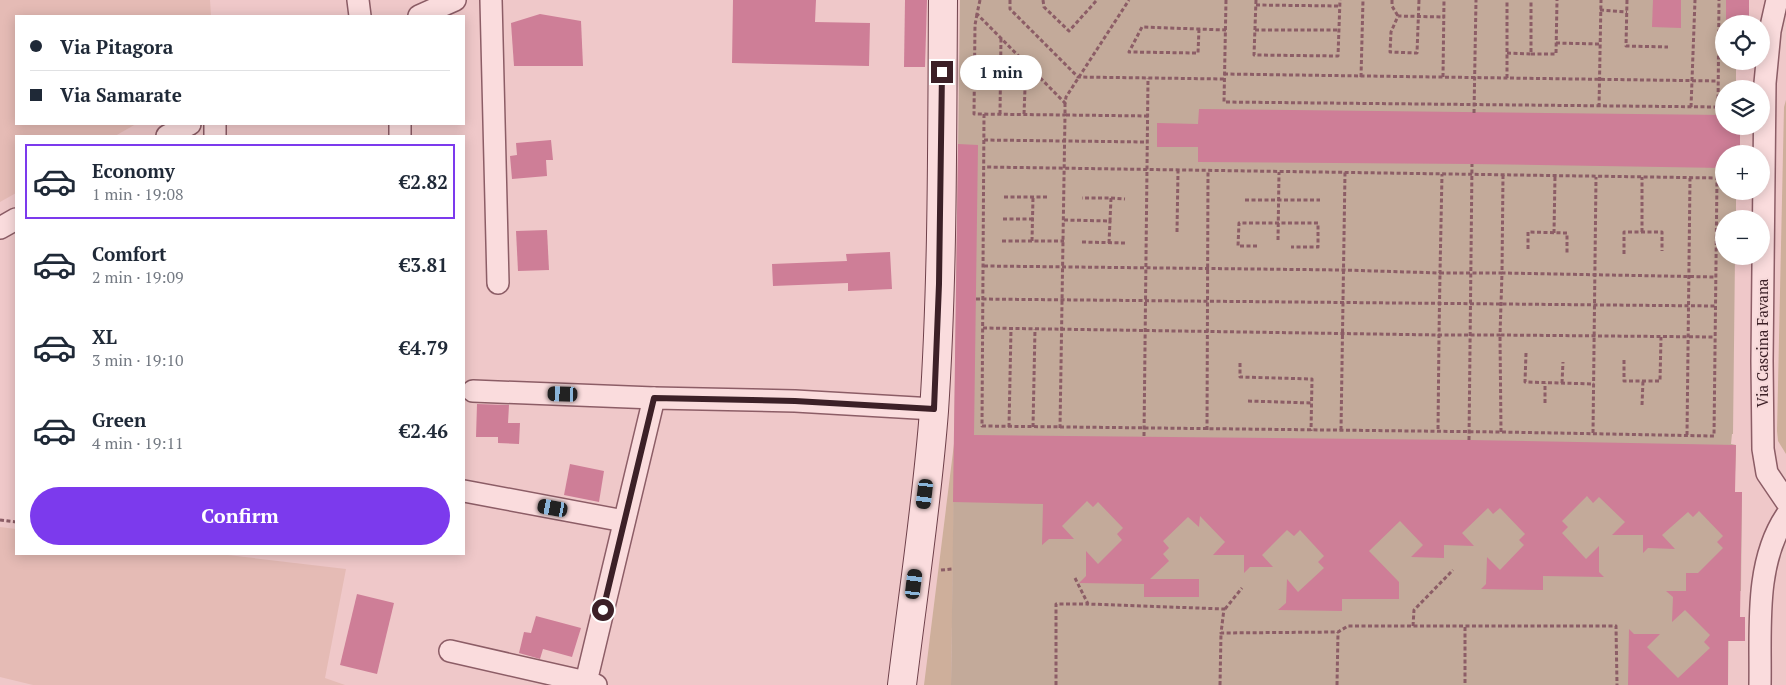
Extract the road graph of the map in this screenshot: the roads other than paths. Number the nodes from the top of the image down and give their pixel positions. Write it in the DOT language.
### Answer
graph roads {
  1 [pos="358,0"];
  2 [pos="455,0"];
  3 [pos="492,0"];
  4 [pos="943,0"];
  5 [pos="1777,0"];
  6 [pos="360,15"];
  7 [pos="421,15"];
  8 [pos="188,125"];
  9 [pos="169,135"];
  10 [pos="15,220"];
  11 [pos="0,228"];
  12 [pos="498,283"];
  13 [pos="473,391"];
  14 [pos="654,398"];
  15 [pos="934,409"];
  16 [pos="465,491"];
  17 [pos="1786,501"];
  18 [pos="1786,516"];
  19 [pos="624,521"];
  20 [pos="450,651"];
  21 [pos="591,684"];
  22 [pos="902,685"];
  23 [pos="1760,685"];
  1 -- 6 [label="street"];
  2 -- 7 [label="street"];
  3 -- 12 [label="street"];
  4 -- 15 [label="street"];
  5 -- 17 [label="street, Via Cascina Favana"];
  8 -- 9 [label="street"];
  10 -- 11 [label="street"];
  13 -- 14 [label="street"];
  14 -- 15 [label="street"];
  14 -- 19 [label="street"];
  15 -- 22 [label="street"];
  16 -- 19 [label="street"];
  18 -- 23 [label="street"];
  19 -- 21 [label="street"];
  20 -- 21 [label="street"];
}
